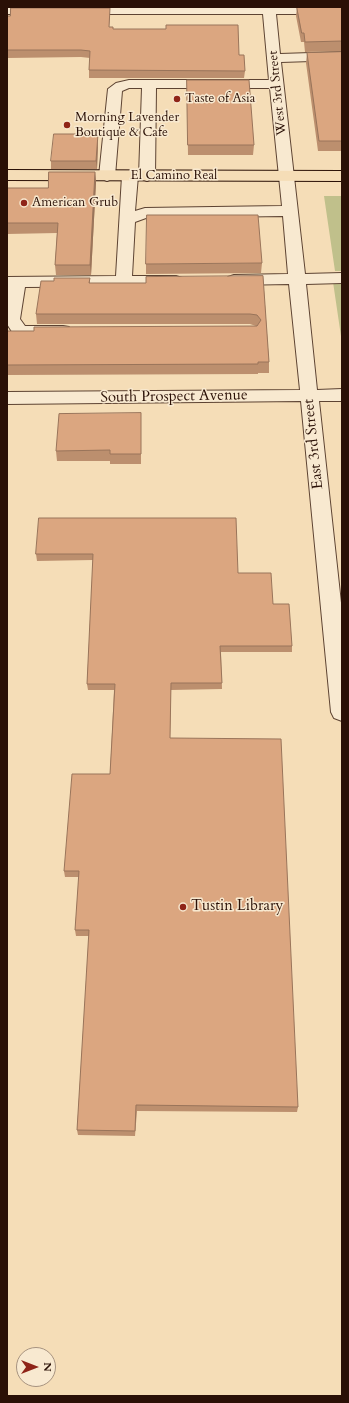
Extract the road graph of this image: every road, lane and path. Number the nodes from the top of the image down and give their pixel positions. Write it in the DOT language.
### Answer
graph roads {
  1 [pos="134,8"];
  2 [pos="184,9"];
  3 [pos="7,10"];
  4 [pos="54,10"];
  5 [pos="70,10"];
  6 [pos="269,10"];
  7 [pos="342,10"];
  8 [pos="342,56"];
  9 [pos="274,58"];
  10 [pos="149,84"];
  11 [pos="277,84"];
  12 [pos="7,176"];
  13 [pos="107,176"];
  14 [pos="130,176"];
  15 [pos="147,176"];
  16 [pos="286,176"];
  17 [pos="342,176"];
  18 [pos="290,211"];
  19 [pos="127,219"];
  20 [pos="342,278"];
  21 [pos="297,279"];
  22 [pos="195,280"];
  23 [pos="218,280"];
  24 [pos="124,281"];
  25 [pos="12,282"];
  26 [pos="75,331"];
  27 [pos="309,395"];
  28 [pos="342,395"];
  29 [pos="7,398"];
  30 [pos="323,526"];
  31 [pos="342,527"];
  32 [pos="340,678"];
  33 [pos="342,712"];
  1 -- 2 [label="street"];
  1 -- 5 [label="street"];
  2 -- 6 [label="street"];
  3 -- 4 [label="street"];
  6 -- 7 [label="street"];
  6 -- 9 [label="street, West 3rd Street"];
  8 -- 9 [label="street"];
  9 -- 11 [label="street, West 3rd Street"];
  10 -- 11 [label="street"];
  10 -- 13 [label="street"];
  10 -- 15 [label="street"];
  11 -- 16 [label="street, West 3rd Street"];
  12 -- 13 [label="main road, El Camino Real"];
  13 -- 14 [label="main road, El Camino Real"];
  14 -- 15 [label="main road, El Camino Real"];
  14 -- 19 [label="street"];
  15 -- 16 [label="main road, El Camino Real"];
  16 -- 17 [label="main road, El Camino Real"];
  16 -- 18 [label="street, East 3rd Street"];
  18 -- 19 [label="street"];
  18 -- 21 [label="street, East 3rd Street"];
  19 -- 24 [label="street"];
  20 -- 21 [label="street"];
  21 -- 23 [label="street"];
  21 -- 27 [label="street, East 3rd Street"];
  22 -- 24 [label="street"];
  24 -- 25 [label="street"];
  25 -- 26 [label="street"];
  27 -- 28 [label="street, South Prospect Avenue"];
  27 -- 29 [label="street, South Prospect Avenue"];
  27 -- 30 [label="street, East 3rd Street"];
  30 -- 31 [label="street"];
  30 -- 32 [label="street, East 3rd Street"];
  32 -- 33 [label="street, East 3rd Street"];
}
